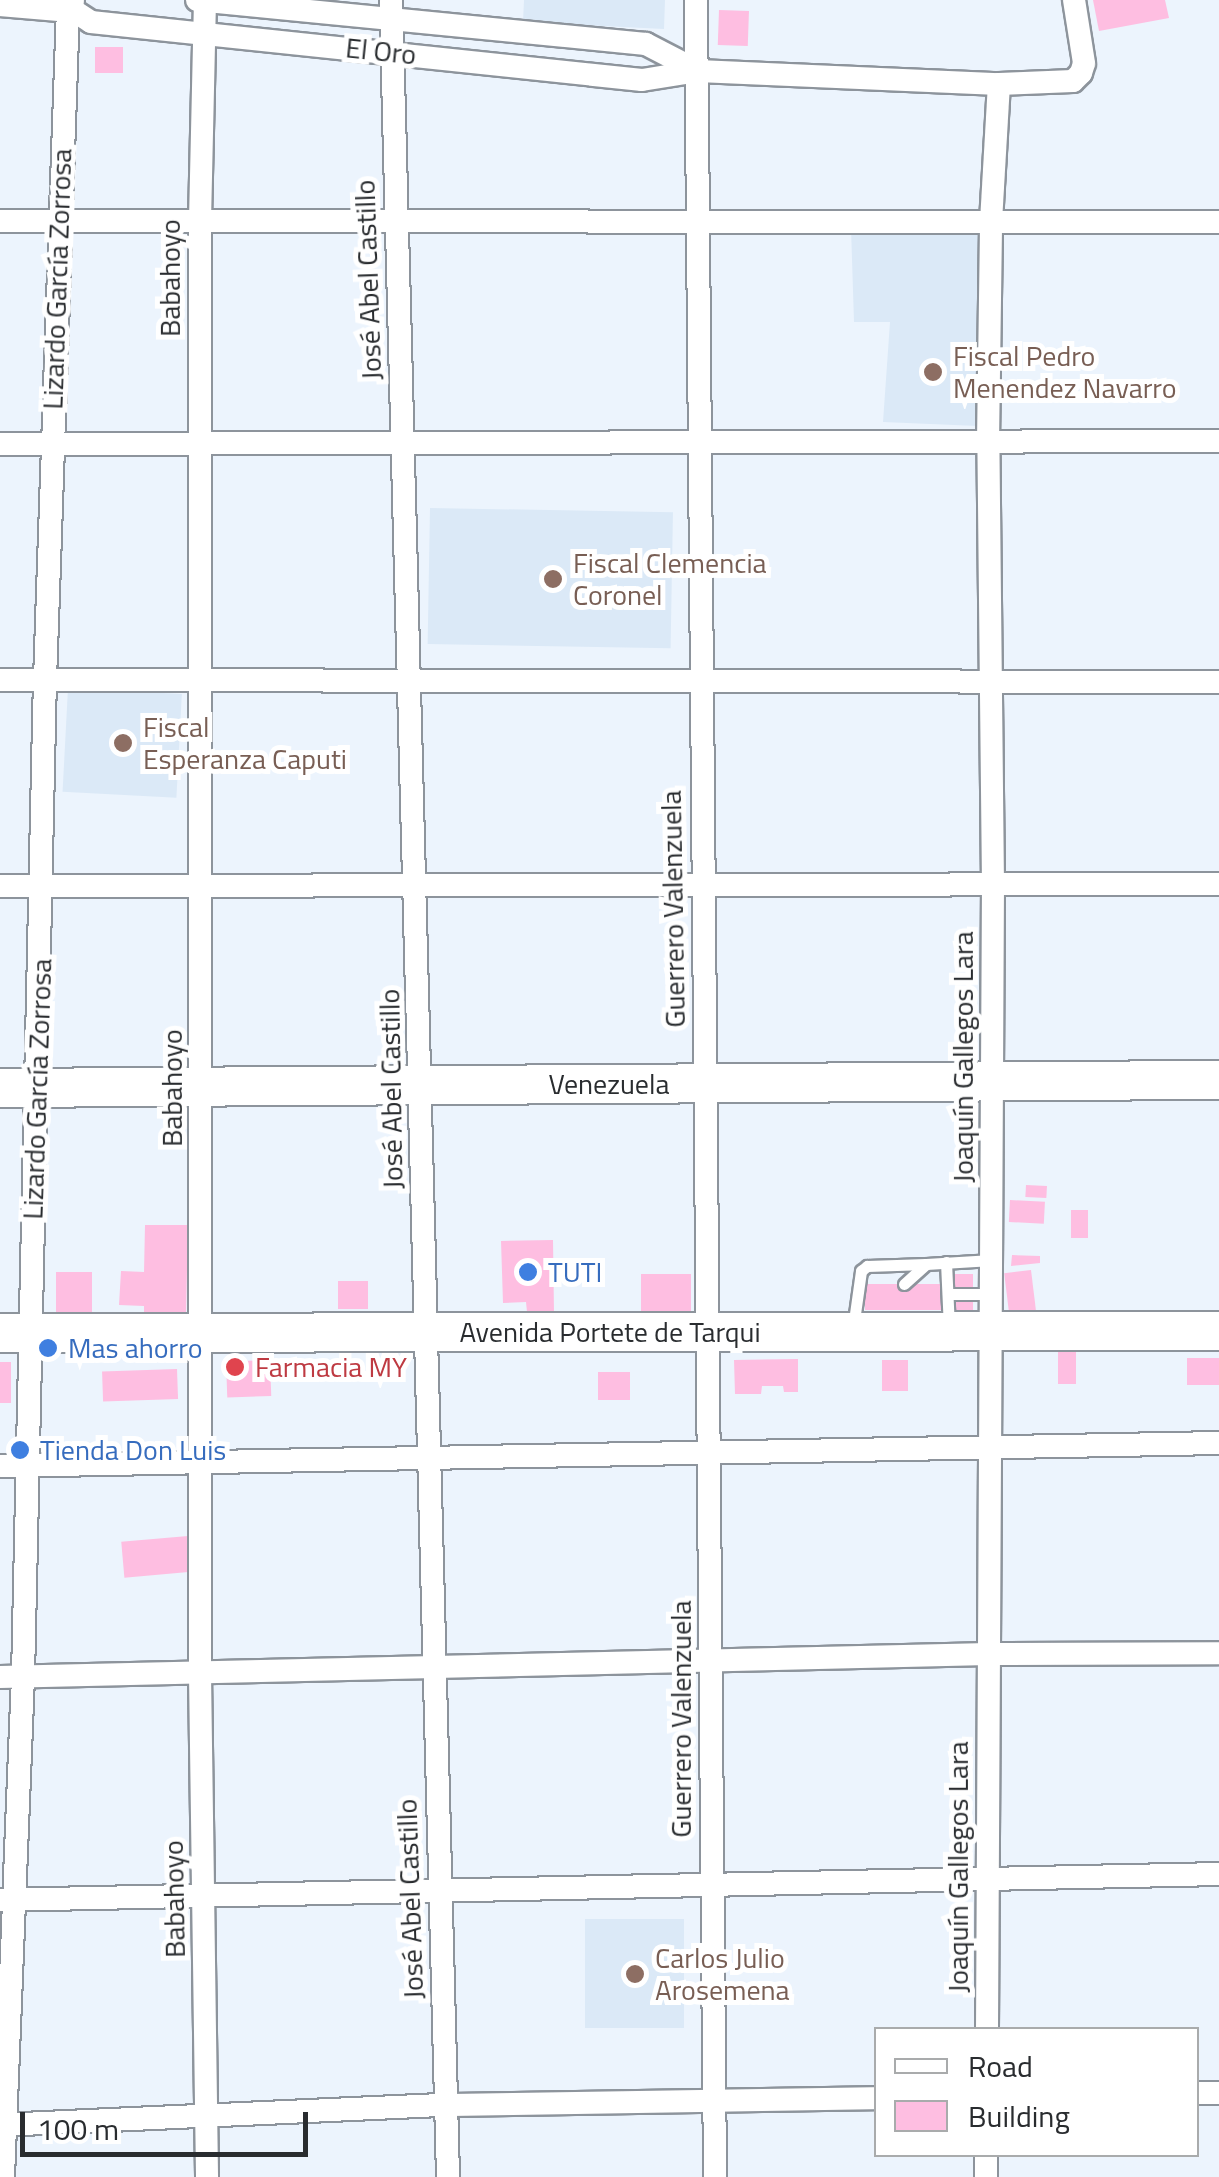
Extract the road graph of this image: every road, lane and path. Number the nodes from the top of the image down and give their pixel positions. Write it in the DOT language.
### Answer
graph roads {
  1 [pos="197,0"];
  2 [pos="205,0"];
  3 [pos="696,0"];
  4 [pos="1074,0"];
  5 [pos="0,1"];
  6 [pos="72,2"];
  7 [pos="391,10"];
  8 [pos="206,34"];
  9 [pos="392,51"];
  10 [pos="698,71"];
  11 [pos="998,84"];
  12 [pos="396,219"];
  13 [pos="698,219"];
  14 [pos="0,220"];
  15 [pos="58,220"];
  16 [pos="200,221"];
  17 [pos="991,222"];
  18 [pos="1219,222"];
  19 [pos="1219,441"];
  20 [pos="698,442"];
  21 [pos="988,442"];
  22 [pos="403,443"];
  23 [pos="0,444"];
  24 [pos="52,444"];
  25 [pos="200,444"];
  26 [pos="0,680"];
  27 [pos="45,680"];
  28 [pos="200,680"];
  29 [pos="410,681"];
  30 [pos="699,681"];
  31 [pos="989,682"];
  32 [pos="1219,682"];
  33 [pos="994,884"];
  34 [pos="1219,884"];
  35 [pos="703,885"];
  36 [pos="0,886"];
  37 [pos="43,886"];
  38 [pos="203,886"];
  39 [pos="417,887"];
  40 [pos="1219,1080"];
  41 [pos="992,1088"];
  42 [pos="705,1090"];
  43 [pos="24,1092"];
  44 [pos="421,1092"];
  45 [pos="201,1093"];
  46 [pos="1219,1093"];
  47 [pos="0,1100"];
  48 [pos="992,1260"];
  49 [pos="946,1262"];
  50 [pos="926,1264"];
  51 [pos="904,1284"];
  52 [pos="990,1294"];
  53 [pos="949,1313"];
  54 [pos="867,1328"];
  55 [pos="1219,1331"];
  56 [pos="426,1332"];
  57 [pos="704,1332"];
  58 [pos="991,1332"];
  59 [pos="15,1333"];
  60 [pos="202,1333"];
  61 [pos="1219,1444"];
  62 [pos="990,1450"];
  63 [pos="706,1454"];
  64 [pos="432,1459"];
  65 [pos="202,1463"];
  66 [pos="0,1466"];
  67 [pos="28,1466"];
  68 [pos="1219,1653"];
  69 [pos="989,1654"];
  70 [pos="712,1660"];
  71 [pos="434,1667"];
  72 [pos="200,1674"];
  73 [pos="12,1677"];
  74 [pos="1219,1874"];
  75 [pos="988,1879"];
  76 [pos="712,1885"];
  77 [pos="440,1891"];
  78 [pos="204,1896"];
  79 [pos="6,1900"];
  80 [pos="987,2027"];
  81 [pos="874,2098"];
  82 [pos="713,2102"];
  83 [pos="446,2105"];
  84 [pos="208,2116"];
  85 [pos="2,2125"];
  86 [pos="2,2177"];
  87 [pos="208,2177"];
  88 [pos="448,2177"];
  89 [pos="715,2177"];
  1 -- 2 [label="street, El Oro"];
  2 -- 7 [label="street, El Oro"];
  2 -- 8 [label="street, Babahoyo"];
  3 -- 10 [label="street, Guerrero Valenzuela"];
  4 -- 11 [label="street, El Oro"];
  5 -- 6 [label="street, El Oro"];
  6 -- 8 [label="street, El Oro"];
  6 -- 15 [label="street, Lizardo García Zorrosa"];
  7 -- 9 [label="street, José Abel Castillo"];
  7 -- 10 [label="street, El Oro"];
  8 -- 9 [label="street, El Oro"];
  8 -- 16 [label="street, Babahoyo"];
  9 -- 10 [label="street, El Oro"];
  9 -- 12 [label="street, José Abel Castillo"];
  10 -- 11 [label="street, El Oro"];
  10 -- 13 [label="street, Guerrero Valenzuela"];
  11 -- 17 [label="street, Joaquín Gallegos Lara"];
  12 -- 13 [label="street"];
  12 -- 16 [label="street"];
  12 -- 22 [label="street, José Abel Castillo"];
  13 -- 17 [label="street"];
  13 -- 20 [label="street, Guerrero Valenzuela"];
  14 -- 15 [label="street"];
  15 -- 16 [label="street"];
  15 -- 24 [label="street, Lizardo García Zorrosa"];
  16 -- 25 [label="street, Babahoyo"];
  17 -- 18 [label="street"];
  17 -- 21 [label="street, Joaquín Gallegos Lara"];
  19 -- 21 [label="street"];
  20 -- 21 [label="street"];
  20 -- 22 [label="street"];
  20 -- 30 [label="street, Guerrero Valenzuela"];
  21 -- 31 [label="street, Joaquín Gallegos Lara"];
  22 -- 25 [label="street"];
  22 -- 29 [label="street, José Abel Castillo"];
  23 -- 24 [label="street"];
  24 -- 25 [label="street"];
  24 -- 27 [label="street, Lizardo García Zorrosa"];
  25 -- 28 [label="street, Babahoyo"];
  26 -- 27 [label="street"];
  27 -- 28 [label="street"];
  27 -- 37 [label="street, Lizardo García Zorrosa"];
  28 -- 29 [label="street"];
  28 -- 38 [label="street, Babahoyo"];
  29 -- 30 [label="street"];
  29 -- 39 [label="street, José Abel Castillo"];
  30 -- 31 [label="street"];
  30 -- 35 [label="street, Guerrero Valenzuela"];
  31 -- 32 [label="street"];
  31 -- 33 [label="street, Joaquín Gallegos Lara"];
  33 -- 34 [label="street"];
  33 -- 35 [label="street"];
  33 -- 41 [label="street, Joaquín Gallegos Lara"];
  35 -- 39 [label="street"];
  35 -- 42 [label="street, Guerrero Valenzuela"];
  36 -- 37 [label="street"];
  37 -- 38 [label="street"];
  37 -- 43 [label="street, Lizardo García Zorrosa"];
  38 -- 39 [label="street"];
  38 -- 45 [label="street, Babahoyo"];
  39 -- 44 [label="street, José Abel Castillo"];
  40 -- 41 [label="main road, Venezuela"];
  41 -- 42 [label="main road, Venezuela"];
  41 -- 46 [label="lane, Venezuela"];
  41 -- 48 [label="street, Joaquín Gallegos Lara"];
  42 -- 44 [label="main road, Venezuela"];
  42 -- 57 [label="street, Guerrero Valenzuela"];
  43 -- 45 [label="main road, Venezuela"];
  43 -- 47 [label="lane, Venezuela"];
  43 -- 59 [label="street, Lizardo García Zorrosa"];
  44 -- 45 [label="main road, Venezuela"];
  44 -- 56 [label="street, José Abel Castillo"];
  45 -- 60 [label="street, Babahoyo"];
  48 -- 49 [label="lane"];
  48 -- 52 [label="street, Joaquín Gallegos Lara"];
  49 -- 50 [label="lane"];
  49 -- 53 [label="lane"];
  50 -- 51 [label="lane"];
  50 -- 54 [label="lane"];
  52 -- 53 [label="lane"];
  52 -- 58 [label="street, Joaquín Gallegos Lara"];
  53 -- 54 [label="main road, Avenida Portete de Tarqui"];
  53 -- 58 [label="main road, Avenida Portete de Tarqui"];
  54 -- 57 [label="main road, Avenida Portete de Tarqui"];
  55 -- 58 [label="main road, Avenida Portete de Tarqui"];
  56 -- 57 [label="main road, Avenida Portete de Tarqui"];
  56 -- 60 [label="main road, Avenida Portete de Tarqui"];
  56 -- 64 [label="street, José Abel Castillo"];
  57 -- 63 [label="street, Guerrero Valenzuela"];
  58 -- 62 [label="street, Joaquín Gallegos Lara"];
  59 -- 60 [label="main road, Avenida Portete de Tarqui"];
  59 -- 67 [label="street, Lizardo García Zorrosa"];
  60 -- 65 [label="street, Babahoyo"];
  61 -- 62 [label="street"];
  62 -- 63 [label="street"];
  62 -- 69 [label="street, Joaquín Gallegos Lara"];
  63 -- 64 [label="street"];
  63 -- 70 [label="street, Guerrero Valenzuela"];
  64 -- 65 [label="street"];
  64 -- 71 [label="street, José Abel Castillo"];
  65 -- 67 [label="street"];
  65 -- 72 [label="street, Babahoyo"];
  66 -- 67 [label="street"];
  67 -- 73 [label="street, Lizardo García Zorrosa"];
  68 -- 69 [label="street"];
  69 -- 70 [label="street"];
  69 -- 75 [label="street, Joaquín Gallegos Lara"];
  70 -- 71 [label="street"];
  70 -- 76 [label="street, Guerrero Valenzuela"];
  71 -- 72 [label="street"];
  71 -- 77 [label="street, José Abel Castillo"];
  72 -- 73 [label="street"];
  72 -- 78 [label="street, Babahoyo"];
  73 -- 79 [label="street, Lizardo García Zorrosa"];
  74 -- 75 [label="street"];
  75 -- 76 [label="street"];
  75 -- 80 [label="street, Joaquín Gallegos Lara"];
  76 -- 77 [label="street"];
  76 -- 82 [label="street, Guerrero Valenzuela"];
  77 -- 78 [label="street"];
  77 -- 83 [label="street, José Abel Castillo"];
  78 -- 79 [label="street"];
  78 -- 84 [label="street, Babahoyo"];
  79 -- 85 [label="street, Lizardo García Zorrosa"];
  81 -- 82 [label="street"];
  82 -- 83 [label="street"];
  82 -- 89 [label="street, Guerrero Valenzuela"];
  83 -- 84 [label="street"];
  83 -- 88 [label="street, José Abel Castillo"];
  84 -- 85 [label="street"];
  84 -- 87 [label="street, Babahoyo"];
  85 -- 86 [label="street, Lizardo García Zorrosa"];
}
